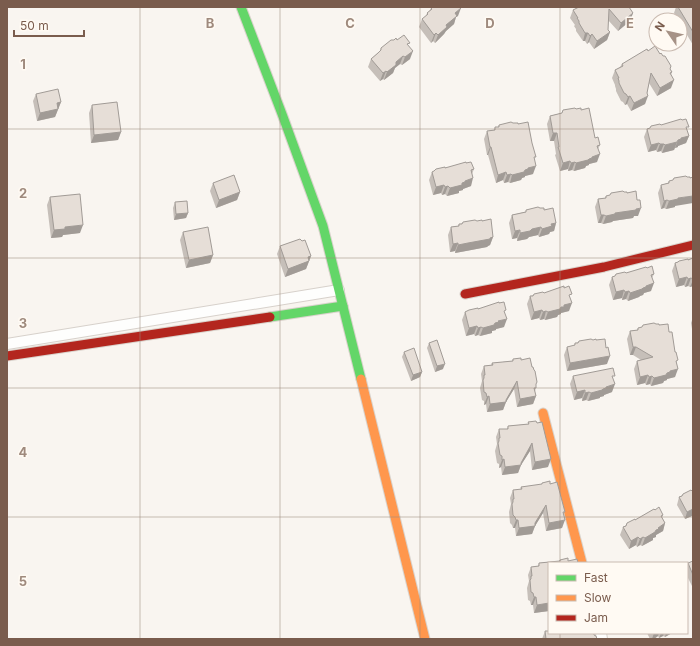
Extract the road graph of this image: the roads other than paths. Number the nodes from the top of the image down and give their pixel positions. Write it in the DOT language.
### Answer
graph roads {
  1 [pos="241,7"];
  2 [pos="693,245"];
  3 [pos="340,290"];
  4 [pos="465,294"];
  5 [pos="343,306"];
  6 [pos="7,344"];
  7 [pos="7,356"];
  8 [pos="543,413"];
  9 [pos="582,562"];
  10 [pos="425,639"];
  1 -- 3 [label="street"];
  2 -- 4 [label="street"];
  3 -- 5 [label="street"];
  3 -- 6 [label="street"];
  5 -- 7 [label="street"];
  5 -- 10 [label="street"];
  8 -- 9 [label="street"];
}
